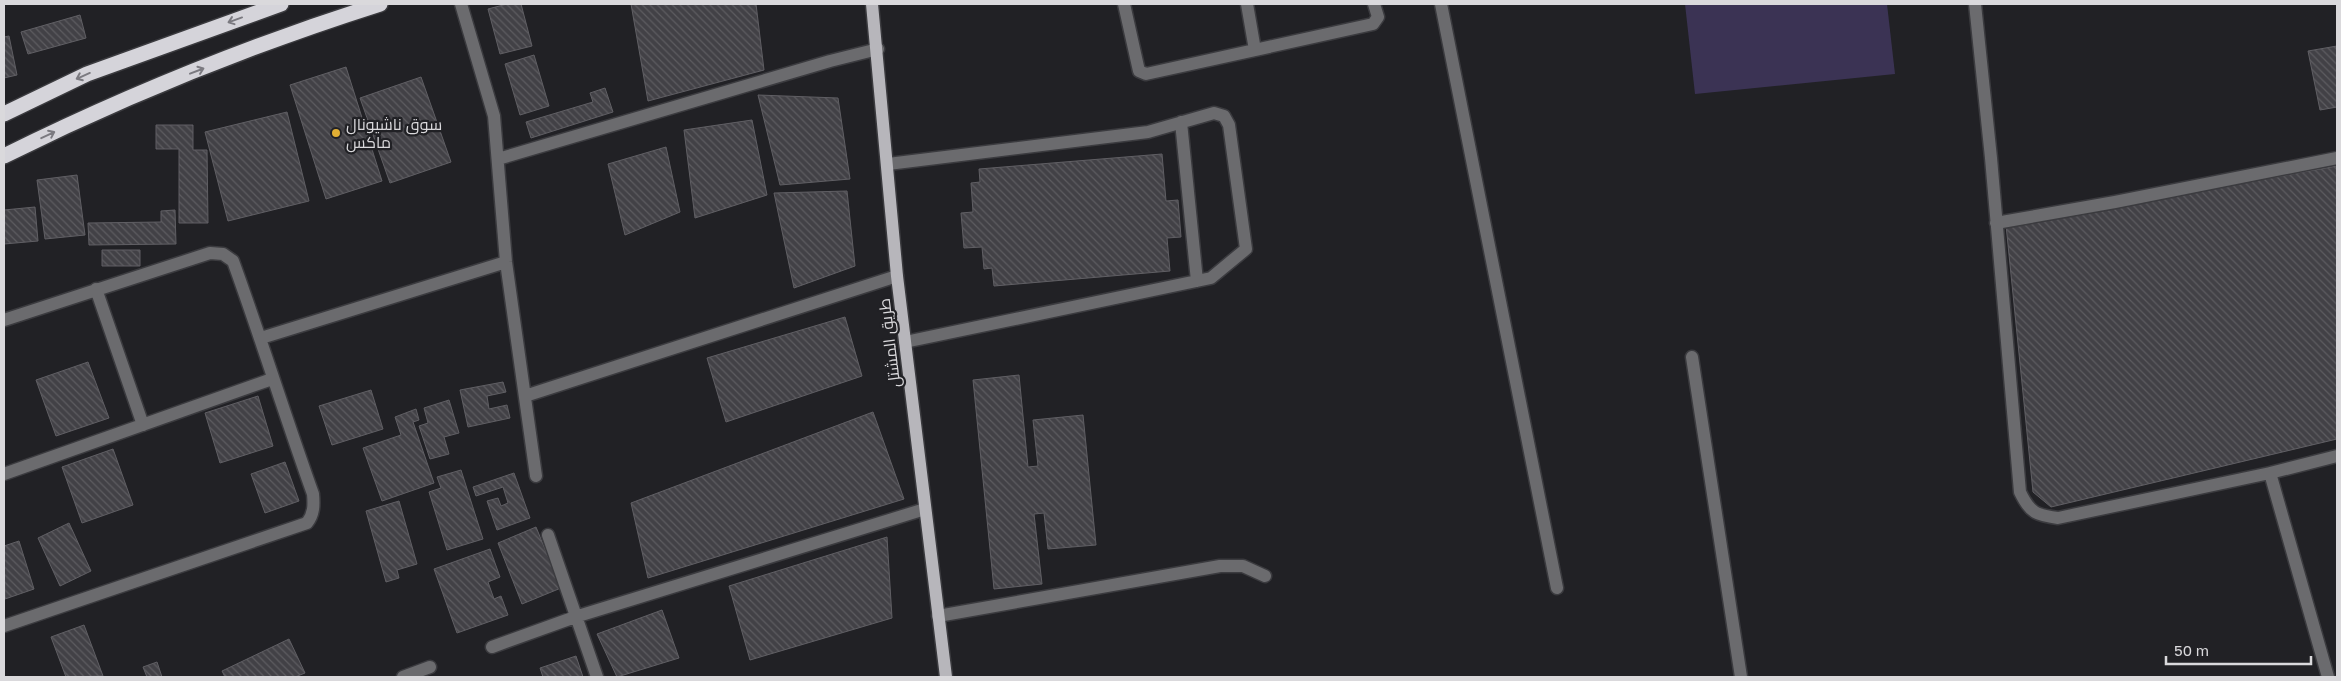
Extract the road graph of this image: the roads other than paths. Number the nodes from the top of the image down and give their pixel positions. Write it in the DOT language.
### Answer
graph roads {
  1 [pos="281,4"];
  2 [pos="380,4"];
  3 [pos="461,4"];
  4 [pos="872,4"];
  5 [pos="1124,4"];
  6 [pos="1247,4"];
  7 [pos="1374,4"];
  8 [pos="1441,4"];
  9 [pos="1975,4"];
  10 [pos="262,7"];
  11 [pos="878,49"];
  12 [pos="1255,50"];
  13 [pos="4,114"];
  14 [pos="1181,122"];
  15 [pos="4,156"];
  16 [pos="2337,158"];
  17 [pos="498,159"];
  18 [pos="888,164"];
  19 [pos="1996,223"];
  20 [pos="506,262"];
  21 [pos="897,276"];
  22 [pos="1197,281"];
  23 [pos="96,289"];
  24 [pos="4,320"];
  25 [pos="261,338"];
  26 [pos="905,342"];
  27 [pos="1692,357"];
  28 [pos="272,379"];
  29 [pos="525,396"];
  30 [pos="143,425"];
  31 [pos="2337,456"];
  32 [pos="2270,473"];
  33 [pos="4,474"];
  34 [pos="536,476"];
  35 [pos="926,510"];
  36 [pos="548,534"];
  37 [pos="1265,576"];
  38 [pos="1556,588"];
  39 [pos="938,616"];
  40 [pos="575,617"];
  41 [pos="4,626"];
  42 [pos="492,647"];
  43 [pos="430,667"];
  44 [pos="403,677"];
  45 [pos="597,677"];
  46 [pos="946,677"];
  47 [pos="1741,677"];
  48 [pos="2328,677"];
  1 -- 10 [label="highway"];
  15 -- 2 [label="highway, one-way"];
  3 -- 17 [label="street"];
  4 -- 11 [label="main road, طريق المشتل"];
  5 -- 12 [label="street"];
  6 -- 12 [label="street"];
  7 -- 12 [label="street"];
  8 -- 38 [label="street"];
  9 -- 19 [label="street"];
  10 -- 13 [label="highway, one-way"];
  11 -- 17 [label="street"];
  11 -- 18 [label="main road, طريق المشتل"];
  14 -- 18 [label="street"];
  14 -- 22 [label="street"];
  14 -- 22 [label="street"];
  16 -- 19 [label="street"];
  17 -- 20 [label="street"];
  18 -- 21 [label="main road, طريق المشتل"];
  19 -- 32 [label="street"];
  20 -- 25 [label="street"];
  20 -- 29 [label="street"];
  21 -- 26 [label="main road, طريق المشتل"];
  21 -- 29 [label="street"];
  22 -- 26 [label="street"];
  23 -- 24 [label="street"];
  23 -- 25 [label="street"];
  23 -- 30 [label="street"];
  25 -- 28 [label="street"];
  26 -- 35 [label="main road, طريق المشتل"];
  27 -- 47 [label="street"];
  28 -- 30 [label="street"];
  28 -- 41 [label="street"];
  29 -- 34 [label="street"];
  30 -- 33 [label="street"];
  31 -- 32 [label="street"];
  32 -- 48 [label="street"];
  35 -- 39 [label="main road, طريق المشتل"];
  35 -- 40 [label="street"];
  36 -- 40 [label="street"];
  37 -- 39 [label="street"];
  39 -- 46 [label="main road, طريق المشتل"];
  40 -- 42 [label="street"];
  40 -- 45 [label="street"];
  43 -- 44 [label="street"];
}
